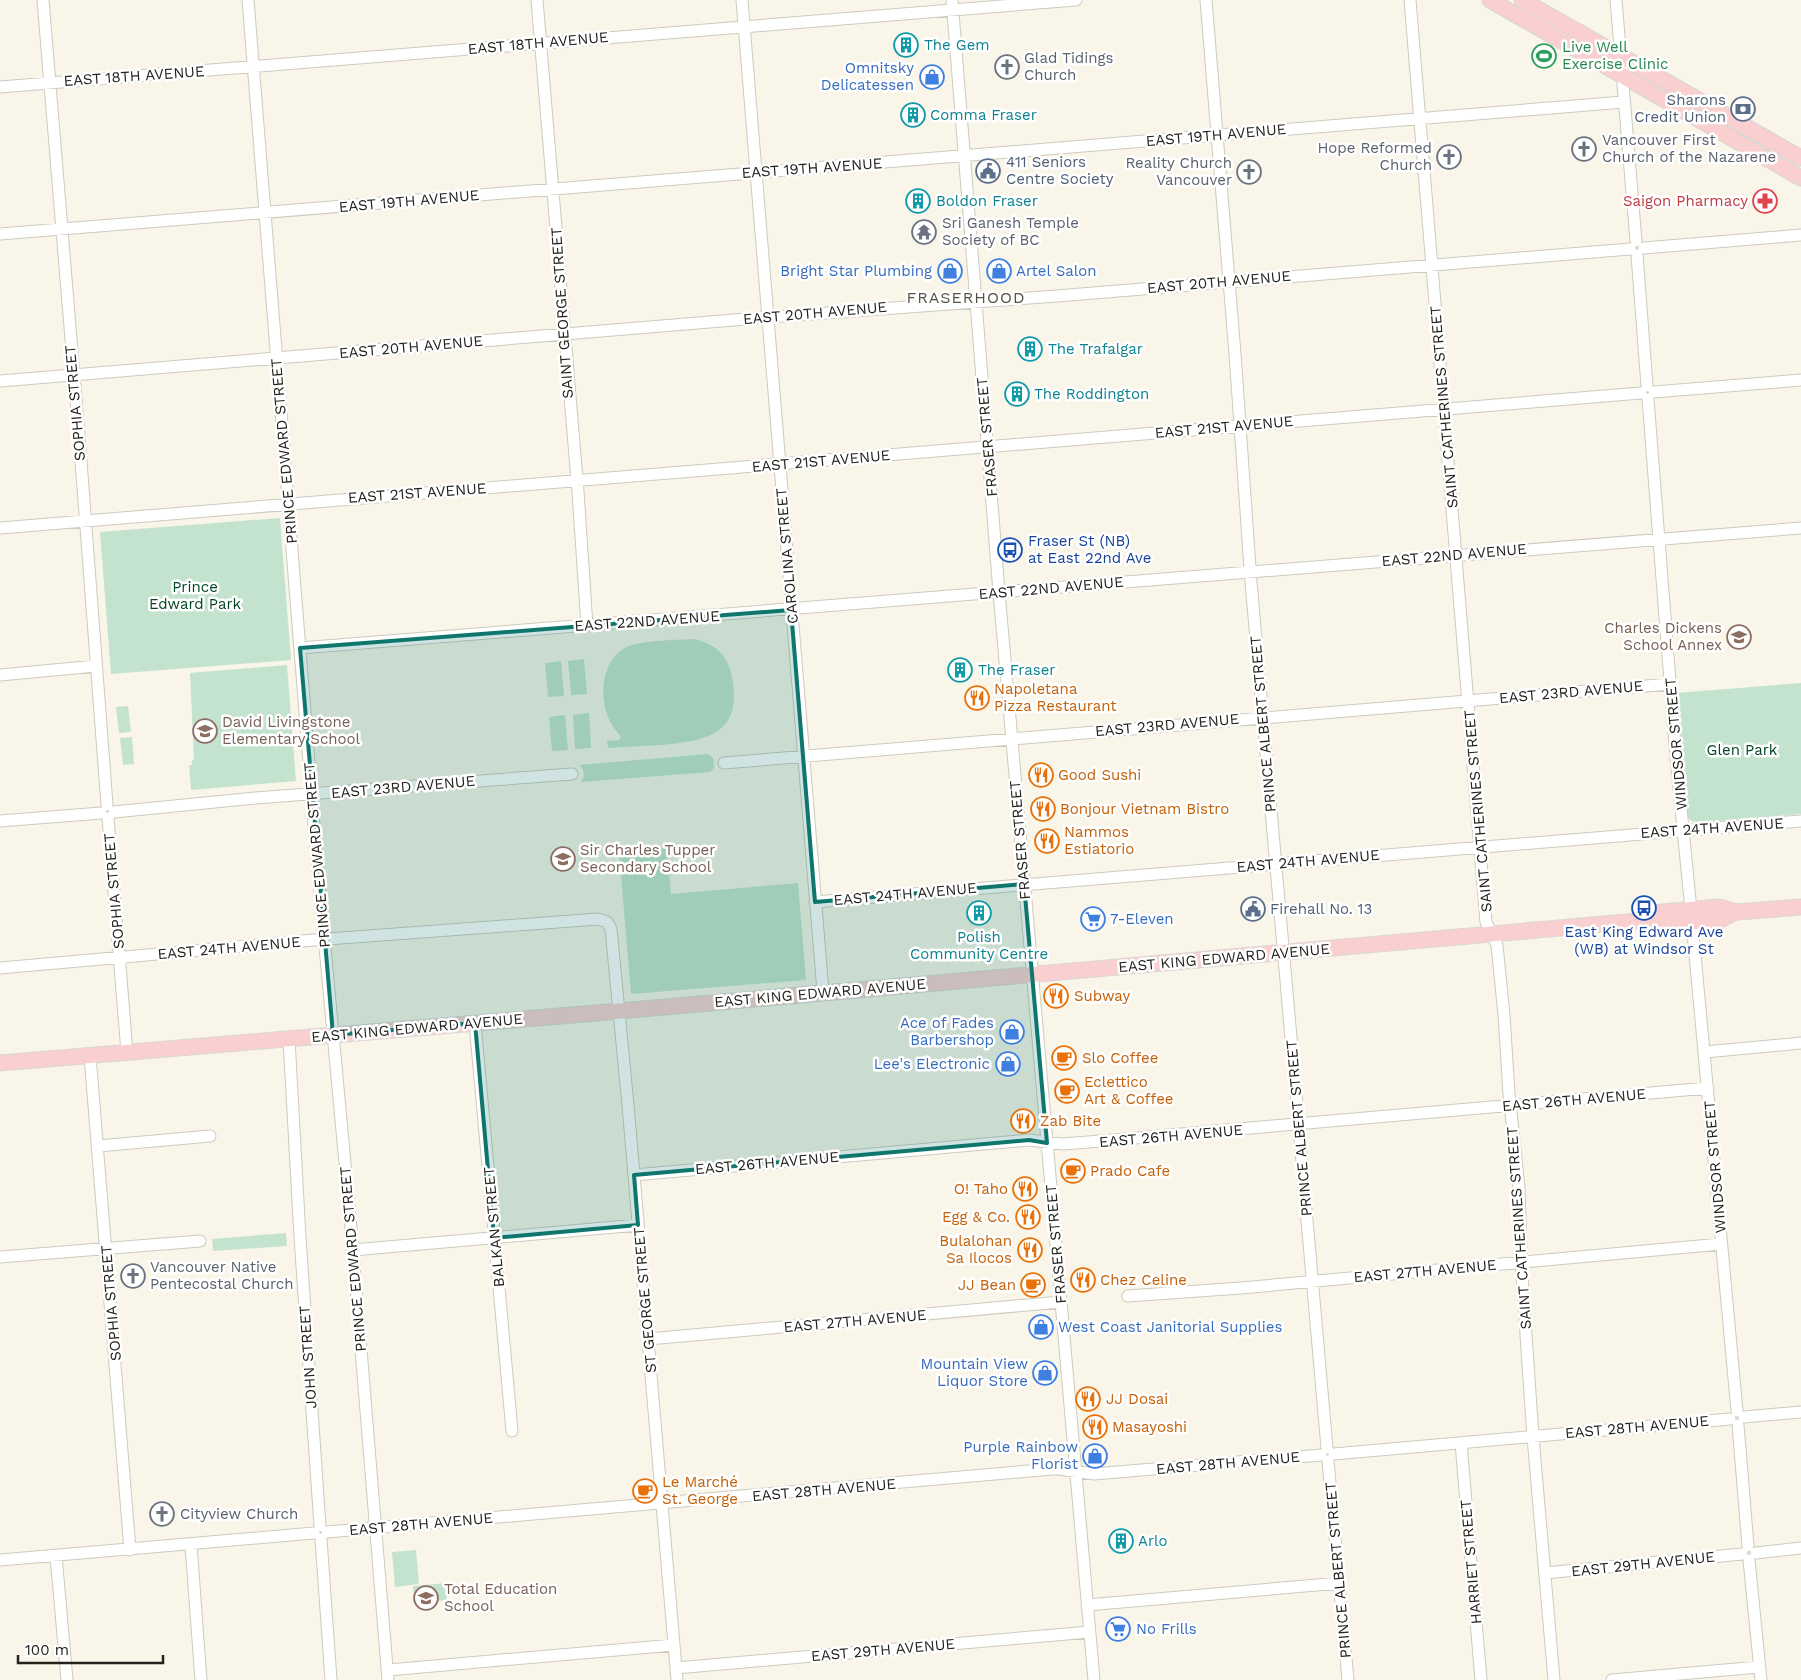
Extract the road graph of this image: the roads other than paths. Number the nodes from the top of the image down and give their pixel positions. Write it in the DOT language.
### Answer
graph roads {
  1 [pos="43,0"];
  2 [pos="248,0"];
  3 [pos="537,0"];
  4 [pos="742,0"];
  5 [pos="1076,0"];
  6 [pos="1206,0"];
  7 [pos="1410,0"];
  8 [pos="1490,0"];
  9 [pos="1522,0"];
  10 [pos="1616,0"];
  11 [pos="952,5"];
  12 [pos="744,27"];
  13 [pos="540,43"];
  14 [pos="1621,56"];
  15 [pos="254,66"];
  16 [pos="1622,76"];
  17 [pos="50,82"];
  18 [pos="0,87"];
  19 [pos="1624,102"];
  20 [pos="1420,119"];
  21 [pos="1217,136"];
  22 [pos="964,156"];
  23 [pos="1801,158"];
  24 [pos="756,172"];
  25 [pos="1801,178"];
  26 [pos="553,189"];
  27 [pos="265,212"];
  28 [pos="62,230"];
  29 [pos="0,234"];
  30 [pos="1801,235"];
  31 [pos="1637,248"];
  32 [pos="1432,265"];
  33 [pos="1229,281"];
  34 [pos="976,302"];
  35 [pos="768,317"];
  36 [pos="564,335"];
  37 [pos="277,358"];
  38 [pos="73,374"];
  39 [pos="1801,380"];
  40 [pos="0,381"];
  41 [pos="1648,393"];
  42 [pos="1444,410"];
  43 [pos="1240,426"];
  44 [pos="987,447"];
  45 [pos="780,464"];
  46 [pos="576,481"];
  47 [pos="289,503"];
  48 [pos="85,520"];
  49 [pos="0,528"];
  50 [pos="1801,528"];
  51 [pos="1659,538"];
  52 [pos="1456,556"];
  53 [pos="1250,572"];
  54 [pos="999,592"];
  55 [pos="791,610"];
  56 [pos="587,626"];
  57 [pos="300,648"];
  58 [pos="96,666"];
  59 [pos="0,674"];
  60 [pos="1670,684"];
  61 [pos="1469,700"];
  62 [pos="1263,718"];
  63 [pos="1012,738"];
  64 [pos="803,756"];
  65 [pos="724,763"];
  66 [pos="572,774"];
  67 [pos="312,794"];
  68 [pos="107,812"];
  69 [pos="0,821"];
  70 [pos="1801,821"];
  71 [pos="1683,830"];
  72 [pos="1480,846"];
  73 [pos="1275,863"];
  74 [pos="1024,884"];
  75 [pos="816,902"];
  76 [pos="1801,907"];
  77 [pos="1691,916"];
  78 [pos="607,922"];
  79 [pos="1492,933"];
  80 [pos="324,940"];
  81 [pos="1283,952"];
  82 [pos="119,958"];
  83 [pos="0,968"];
  84 [pos="1032,974"];
  85 [pos="823,992"];
  86 [pos="619,1011"];
  87 [pos="475,1023"];
  88 [pos="333,1035"];
  89 [pos="289,1039"];
  90 [pos="1801,1043"];
  91 [pos="127,1052"];
  92 [pos="1705,1052"];
  93 [pos="90,1056"];
  94 [pos="0,1063"];
  95 [pos="1708,1088"];
  96 [pos="1510,1106"];
  97 [pos="1299,1124"];
  98 [pos="210,1136"];
  99 [pos="1047,1143"];
  100 [pos="98,1146"];
  101 [pos="634,1175"];
  102 [pos="638,1225"];
  103 [pos="494,1238"];
  104 [pos="200,1241"];
  105 [pos="1722,1244"];
  106 [pos="106,1248"];
  107 [pos="352,1250"];
  108 [pos="0,1257"];
  109 [pos="1521,1262"];
  110 [pos="1313,1281"];
  111 [pos="1128,1296"];
  112 [pos="1061,1302"];
  113 [pos="648,1339"];
  114 [pos="1801,1412"];
  115 [pos="1737,1418"];
  116 [pos="512,1431"];
  117 [pos="1533,1437"];
  118 [pos="1461,1443"];
  119 [pos="1328,1454"];
  120 [pos="1075,1472"];
  121 [pos="663,1504"];
  122 [pos="375,1528"];
  123 [pos="321,1533"];
  124 [pos="191,1545"];
  125 [pos="1801,1548"];
  126 [pos="130,1550"];
  127 [pos="1749,1553"];
  128 [pos="56,1556"];
  129 [pos="0,1560"];
  130 [pos="1545,1573"];
  131 [pos="1340,1583"];
  132 [pos="1087,1606"];
  133 [pos="1089,1632"];
  134 [pos="674,1645"];
  135 [pos="1760,1667"];
  136 [pos="676,1668"];
  137 [pos="388,1675"];
  138 [pos="67,1680"];
  139 [pos="201,1680"];
  140 [pos="332,1680"];
  141 [pos="677,1680"];
  142 [pos="1094,1680"];
  143 [pos="1348,1680"];
  144 [pos="1481,1680"];
  145 [pos="1554,1680"];
  146 [pos="1612,1680"];
  147 [pos="1761,1680"];
  1 -- 17 [label="street, SOPHIA STREET"];
  2 -- 15 [label="street, PRINCE EDWARD STREET"];
  3 -- 13 [label="street, SAINT GEORGE STREET"];
  4 -- 12 [label="street, CAROLINA STREET"];
  5 -- 11 [label="street, EAST 18TH AVENUE"];
  6 -- 21 [label="street, PRINCE ALBERT STREET"];
  7 -- 20 [label="street, SAINT CATHERINES STREET"];
  8 -- 16 [label="main road"];
  9 -- 14 [label="main road"];
  10 -- 14 [label="street, WINDSOR STREET"];
  11 -- 12 [label="street, EAST 18TH AVENUE"];
  11 -- 22 [label="street, FRASER STREET"];
  12 -- 13 [label="street, EAST 18TH AVENUE"];
  12 -- 24 [label="street, CAROLINA STREET"];
  13 -- 15 [label="street, EAST 18TH AVENUE"];
  13 -- 26 [label="street, SAINT GEORGE STREET"];
  14 -- 16 [label="street, WINDSOR STREET"];
  14 -- 23 [label="main road"];
  15 -- 17 [label="street, EAST 18TH AVENUE"];
  15 -- 27 [label="street, PRINCE EDWARD STREET"];
  16 -- 19 [label="street, WINDSOR STREET"];
  16 -- 25 [label="main road"];
  17 -- 18 [label="street, EAST 18TH AVENUE"];
  17 -- 28 [label="street, SOPHIA STREET"];
  19 -- 20 [label="street, EAST 19TH AVENUE"];
  19 -- 31 [label="street, WINDSOR STREET"];
  20 -- 21 [label="street, EAST 19TH AVENUE"];
  20 -- 32 [label="street, SAINT CATHERINES STREET"];
  21 -- 22 [label="street, EAST 19TH AVENUE"];
  21 -- 33 [label="street, PRINCE ALBERT STREET"];
  22 -- 24 [label="street, EAST 19TH AVENUE"];
  22 -- 34 [label="street, FRASER STREET"];
  24 -- 26 [label="street, EAST 19TH AVENUE"];
  24 -- 35 [label="street, CAROLINA STREET"];
  26 -- 27 [label="street, EAST 19TH AVENUE"];
  26 -- 36 [label="street, SAINT GEORGE STREET"];
  27 -- 28 [label="street, EAST 19TH AVENUE"];
  27 -- 37 [label="street, PRINCE EDWARD STREET"];
  28 -- 29 [label="street, EAST 19TH AVENUE"];
  28 -- 38 [label="street, SOPHIA STREET"];
  30 -- 31 [label="street, EAST 20TH AVENUE"];
  31 -- 32 [label="street, EAST 20TH AVENUE"];
  31 -- 41 [label="street, WINDSOR STREET"];
  32 -- 33 [label="street, EAST 20TH AVENUE"];
  32 -- 42 [label="street, SAINT CATHERINES STREET"];
  33 -- 34 [label="street, EAST 20TH AVENUE"];
  33 -- 43 [label="street, PRINCE ALBERT STREET"];
  34 -- 35 [label="street, EAST 20TH AVENUE"];
  34 -- 44 [label="street, FRASER STREET"];
  35 -- 36 [label="street, EAST 20TH AVENUE"];
  35 -- 45 [label="street, CAROLINA STREET"];
  36 -- 37 [label="street, EAST 20TH AVENUE"];
  36 -- 46 [label="street, SAINT GEORGE STREET"];
  37 -- 38 [label="street, EAST 20TH AVENUE"];
  37 -- 47 [label="street, PRINCE EDWARD STREET"];
  38 -- 40 [label="street, EAST 20TH AVENUE"];
  38 -- 48 [label="street, SOPHIA STREET"];
  39 -- 41 [label="street, EAST 21ST AVENUE"];
  41 -- 42 [label="street, EAST 21ST AVENUE"];
  41 -- 51 [label="street, WINDSOR STREET"];
  42 -- 43 [label="street, EAST 21ST AVENUE"];
  42 -- 52 [label="street, SAINT CATHERINES STREET"];
  43 -- 44 [label="street, EAST 21ST AVENUE"];
  43 -- 53 [label="street, PRINCE ALBERT STREET"];
  44 -- 45 [label="street, EAST 21ST AVENUE"];
  44 -- 54 [label="street, FRASER STREET"];
  45 -- 46 [label="street, EAST 21ST AVENUE"];
  45 -- 55 [label="street, CAROLINA STREET"];
  46 -- 47 [label="street, EAST 21ST AVENUE"];
  46 -- 56 [label="street, SAINT GEORGE STREET"];
  47 -- 48 [label="street, EAST 21ST AVENUE"];
  47 -- 57 [label="street, PRINCE EDWARD STREET"];
  48 -- 49 [label="street, EAST 21ST AVENUE"];
  48 -- 58 [label="street, SOPHIA STREET"];
  50 -- 51 [label="street, EAST 22ND AVENUE"];
  51 -- 52 [label="street, EAST 22ND AVENUE"];
  51 -- 60 [label="street, WINDSOR STREET"];
  52 -- 53 [label="street, EAST 22ND AVENUE"];
  52 -- 61 [label="street, SAINT CATHERINES STREET"];
  53 -- 54 [label="street, EAST 22ND AVENUE"];
  53 -- 62 [label="street, PRINCE ALBERT STREET"];
  54 -- 55 [label="street, EAST 22ND AVENUE"];
  54 -- 63 [label="street, FRASER STREET"];
  55 -- 56 [label="street, EAST 22ND AVENUE"];
  55 -- 64 [label="street, CAROLINA STREET"];
  56 -- 57 [label="street, EAST 22ND AVENUE"];
  57 -- 67 [label="street, PRINCE EDWARD STREET"];
  58 -- 59 [label="street"];
  58 -- 68 [label="street, SOPHIA STREET"];
  60 -- 61 [label="street, EAST 23RD AVENUE"];
  60 -- 71 [label="street, WINDSOR STREET"];
  61 -- 62 [label="street, EAST 23RD AVENUE"];
  61 -- 72 [label="street, SAINT CATHERINES STREET"];
  62 -- 63 [label="street, EAST 23RD AVENUE"];
  62 -- 73 [label="street, PRINCE ALBERT STREET"];
  63 -- 64 [label="street, EAST 23RD AVENUE"];
  63 -- 74 [label="street, FRASER STREET"];
  64 -- 65 [label="street, EAST 23RD AVENUE"];
  64 -- 75 [label="street, CAROLINA STREET"];
  66 -- 67 [label="street, EAST 23RD AVENUE"];
  67 -- 68 [label="street, EAST 23RD AVENUE"];
  67 -- 80 [label="street, PRINCE EDWARD STREET"];
  68 -- 69 [label="street, EAST 23RD AVENUE"];
  68 -- 82 [label="street, SOPHIA STREET"];
  70 -- 71 [label="street, EAST 24TH AVENUE"];
  71 -- 72 [label="street, EAST 24TH AVENUE"];
  71 -- 77 [label="street, WINDSOR STREET"];
  72 -- 73 [label="street, EAST 24TH AVENUE"];
  72 -- 79 [label="street, SAINT CATHERINES STREET"];
  73 -- 74 [label="street, EAST 24TH AVENUE"];
  73 -- 81 [label="street, PRINCE ALBERT STREET"];
  74 -- 75 [label="street, EAST 24TH AVENUE"];
  74 -- 84 [label="street, FRASER STREET"];
  75 -- 85 [label="street, CAROLINA STREET"];
  76 -- 77 [label="main road, EAST KING EDWARD AVENUE"];
  77 -- 79 [label="main road, EAST KING EDWARD AVENUE"];
  77 -- 92 [label="street, WINDSOR STREET"];
  78 -- 80 [label="street, EAST 24TH AVENUE"];
  78 -- 86 [label="street, ST GEORGE STREET"];
  79 -- 81 [label="main road, EAST KING EDWARD AVENUE"];
  79 -- 96 [label="street, SAINT CATHERINES STREET"];
  80 -- 82 [label="street, EAST 24TH AVENUE"];
  80 -- 88 [label="street, PRINCE EDWARD STREET"];
  81 -- 84 [label="main road, EAST KING EDWARD AVENUE"];
  81 -- 97 [label="street, PRINCE ALBERT STREET"];
  82 -- 83 [label="street, EAST 24TH AVENUE"];
  82 -- 91 [label="street, SOPHIA STREET"];
  84 -- 85 [label="main road, EAST KING EDWARD AVENUE"];
  84 -- 99 [label="street, FRASER STREET"];
  85 -- 86 [label="main road, EAST KING EDWARD AVENUE"];
  86 -- 87 [label="main road, EAST KING EDWARD AVENUE"];
  86 -- 101 [label="street, ST GEORGE STREET"];
  87 -- 88 [label="main road, EAST KING EDWARD AVENUE"];
  87 -- 103 [label="street, BALKAN STREET"];
  88 -- 89 [label="main road, EAST KING EDWARD AVENUE"];
  88 -- 107 [label="street, PRINCE EDWARD STREET"];
  89 -- 91 [label="main road, EAST KING EDWARD AVENUE"];
  89 -- 123 [label="street, JOHN STREET"];
  90 -- 92 [label="street"];
  91 -- 93 [label="main road, EAST KING EDWARD AVENUE"];
  92 -- 95 [label="street, WINDSOR STREET"];
  93 -- 94 [label="main road, EAST KING EDWARD AVENUE"];
  93 -- 100 [label="street, SOPHIA STREET"];
  95 -- 96 [label="street, EAST 26TH AVENUE"];
  95 -- 105 [label="street, WINDSOR STREET"];
  96 -- 97 [label="street, EAST 26TH AVENUE"];
  96 -- 109 [label="street, SAINT CATHERINES STREET"];
  97 -- 99 [label="street, EAST 26TH AVENUE"];
  97 -- 110 [label="street, PRINCE ALBERT STREET"];
  98 -- 100 [label="street"];
  99 -- 101 [label="street, EAST 26TH AVENUE"];
  99 -- 112 [label="street, FRASER STREET"];
  100 -- 106 [label="street, SOPHIA STREET"];
  101 -- 102 [label="street, ST GEORGE STREET"];
  102 -- 103 [label="street"];
  102 -- 113 [label="street, ST GEORGE STREET"];
  103 -- 107 [label="street"];
  103 -- 116 [label="street, BALKAN STREET"];
  104 -- 106 [label="street"];
  105 -- 109 [label="street, EAST 27TH AVENUE"];
  105 -- 115 [label="street, WINDSOR STREET"];
  106 -- 108 [label="street"];
  106 -- 126 [label="street, SOPHIA STREET"];
  107 -- 122 [label="street, PRINCE EDWARD STREET"];
  109 -- 110 [label="street, EAST 27TH AVENUE"];
  109 -- 117 [label="street, SAINT CATHERINES STREET"];
  110 -- 111 [label="street, EAST 27TH AVENUE"];
  110 -- 119 [label="street, PRINCE ALBERT STREET"];
  112 -- 113 [label="street, EAST 27TH AVENUE"];
  112 -- 120 [label="street, FRASER STREET"];
  113 -- 121 [label="street, ST GEORGE STREET"];
  114 -- 115 [label="street, EAST 28TH AVENUE"];
  115 -- 117 [label="street, EAST 28TH AVENUE"];
  115 -- 127 [label="street, WINDSOR STREET"];
  117 -- 118 [label="street, EAST 28TH AVENUE"];
  117 -- 130 [label="street, SAINT CATHERINES STREET"];
  118 -- 119 [label="street, EAST 28TH AVENUE"];
  118 -- 144 [label="street, HARRIET STREET"];
  119 -- 120 [label="street, EAST 28TH AVENUE"];
  119 -- 131 [label="street, PRINCE ALBERT STREET"];
  120 -- 121 [label="street, EAST 28TH AVENUE"];
  120 -- 132 [label="street, FRASER STREET"];
  121 -- 122 [label="street, EAST 28TH AVENUE"];
  121 -- 134 [label="street, ST GEORGE STREET"];
  122 -- 123 [label="street, EAST 28TH AVENUE"];
  122 -- 137 [label="street, PRINCE EDWARD STREET"];
  123 -- 124 [label="street, EAST 28TH AVENUE"];
  123 -- 140 [label="street, JOHN STREET"];
  124 -- 126 [label="street, EAST 28TH AVENUE"];
  124 -- 139 [label="street"];
  125 -- 127 [label="street, EAST 29TH AVENUE"];
  126 -- 128 [label="street, EAST 28TH AVENUE"];
  127 -- 130 [label="street, EAST 29TH AVENUE"];
  127 -- 135 [label="street, WINDSOR STREET"];
  128 -- 129 [label="street, EAST 28TH AVENUE"];
  128 -- 138 [label="street"];
  130 -- 145 [label="street, SAINT CATHERINES STREET"];
  131 -- 132 [label="street"];
  131 -- 143 [label="street, PRINCE ALBERT STREET"];
  132 -- 133 [label="street, FRASER STREET"];
  133 -- 136 [label="street, EAST 29TH AVENUE"];
  133 -- 142 [label="street, FRASER STREET"];
  134 -- 136 [label="street, ST GEORGE STREET"];
  134 -- 137 [label="street"];
  135 -- 146 [label="street"];
  135 -- 147 [label="street, WINDSOR STREET"];
  136 -- 141 [label="street, ST GEORGE STREET"];
}
